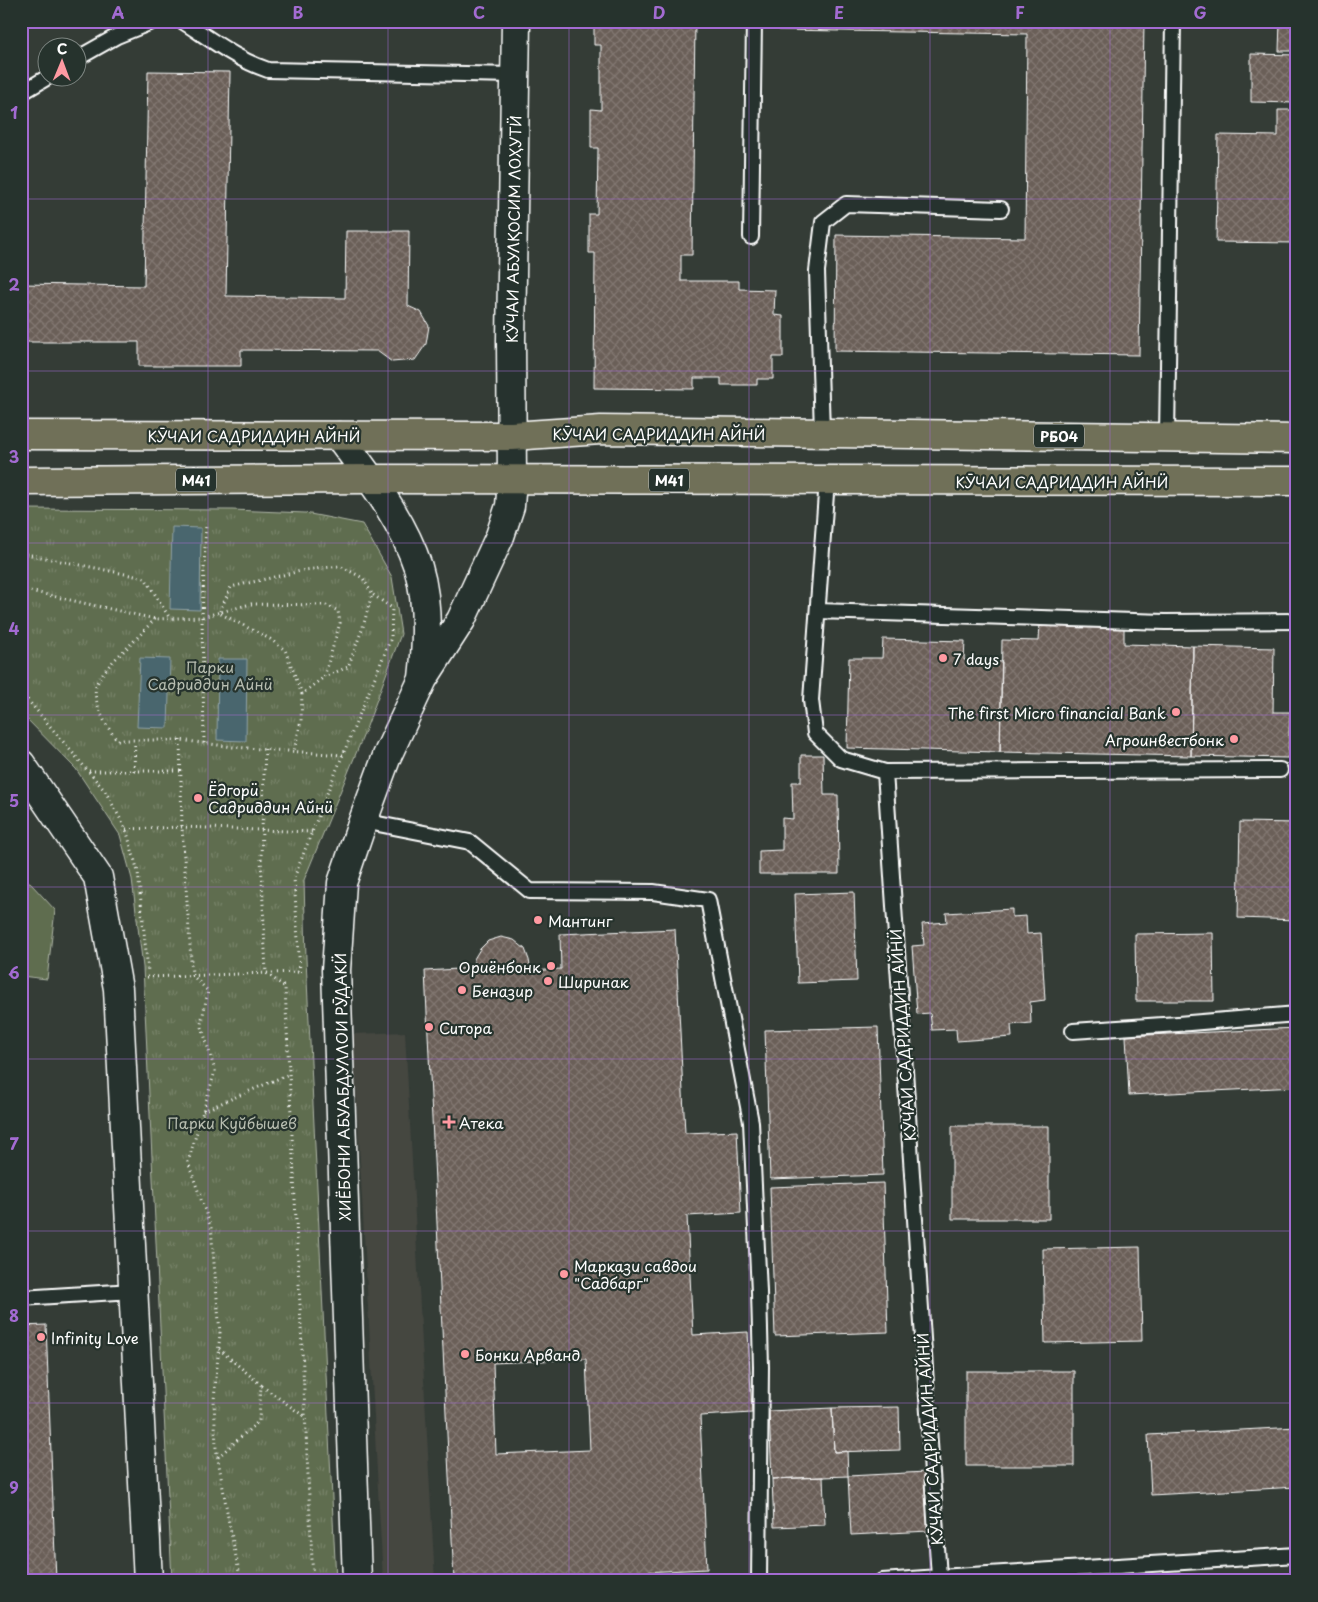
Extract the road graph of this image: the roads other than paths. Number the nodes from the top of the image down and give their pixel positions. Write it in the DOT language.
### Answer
graph roads {
  1 [pos="154,21"];
  2 [pos="182,21"];
  3 [pos="516,21"];
  4 [pos="754,21"];
  5 [pos="1173,21"];
  6 [pos="88,52"];
  7 [pos="515,75"];
  8 [pos="38,83"];
  9 [pos="21,93"];
  10 [pos="1001,209"];
  11 [pos="751,237"];
  12 [pos="822,432"];
  13 [pos="21,435"];
  14 [pos="339,436"];
  15 [pos="512,436"];
  16 [pos="1167,437"];
  17 [pos="1297,439"];
  18 [pos="370,479"];
  19 [pos="512,480"];
  20 [pos="827,480"];
  21 [pos="21,481"];
  22 [pos="1297,481"];
  23 [pos="818,611"];
  24 [pos="1297,621"];
  25 [pos="423,679"];
  26 [pos="21,764"];
  27 [pos="1280,770"];
  28 [pos="885,772"];
  29 [pos="363,821"];
  30 [pos="1297,1014"];
  31 [pos="1073,1031"];
  32 [pos="134,1291"];
  33 [pos="21,1298"];
  34 [pos="1297,1555"];
  35 [pos="1075,1575"];
  36 [pos="939,1577"];
  37 [pos="148,1581"];
  38 [pos="357,1581"];
  39 [pos="759,1581"];
  40 [pos="882,1581"];
  1 -- 6 [label="lane"];
  2 -- 7 [label="lane"];
  3 -- 7 [label="street, КӮЧАИ АБУЛҚОСИМ ЛОҲУТӢ"];
  4 -- 11 [label="lane"];
  5 -- 16 [label="lane"];
  7 -- 15 [label="street, КӮЧАИ АБУЛҚОСИМ ЛОҲУТӢ"];
  8 -- 9 [label="lane"];
  10 -- 12 [label="lane"];
  12 -- 15 [label="highway, КӮЧАИ САДРИДДИН АЙНӢ"];
  12 -- 16 [label="highway, КӮЧАИ САДРИДДИН АЙНӢ / РБ04"];
  13 -- 14 [label="highway, КӮЧАИ САДРИДДИН АЙНӢ"];
  14 -- 15 [label="highway, КӮЧАИ САДРИДДИН АЙНӢ"];
  14 -- 18 [label="street"];
  15 -- 19 [label="street, КӮЧАИ АБУЛҚОСИМ ЛОҲУТӢ"];
  16 -- 17 [label="highway, КӮЧАИ САДРИДДИН АЙНӢ / РБ04"];
  18 -- 19 [label="highway, КӮЧАИ САДРИДДИН АЙНӢ / M41"];
  18 -- 21 [label="highway, КӮЧАИ САДРИДДИН АЙНӢ / M41"];
  18 -- 25 [label="street"];
  19 -- 20 [label="highway, КӮЧАИ САДРИДДИН АЙНӢ / M41"];
  19 -- 25 [label="street, ХИЁБОНИ АБУАБДУЛЛОИ РӮДАКӢ"];
  20 -- 22 [label="highway, КӮЧАИ САДРИДДИН АЙНӢ"];
  20 -- 23 [label="lane"];
  23 -- 24 [label="lane"];
  23 -- 28 [label="lane"];
  25 -- 29 [label="street, ХИЁБОНИ АБУАБДУЛЛОИ РӮДАКӢ"];
  26 -- 32 [label="street"];
  27 -- 28 [label="lane"];
  28 -- 36 [label="lane, КӮЧАИ САДРИДДИН АЙНӢ"];
  29 -- 38 [label="street, ХИЁБОНИ АБУАБДУЛЛОИ РӮДАКӢ"];
  29 -- 39 [label="lane"];
  30 -- 31 [label="lane"];
  32 -- 33 [label="lane"];
  32 -- 37 [label="street"];
  34 -- 35 [label="lane"];
  35 -- 36 [label="lane"];
  36 -- 40 [label="lane"];
}
